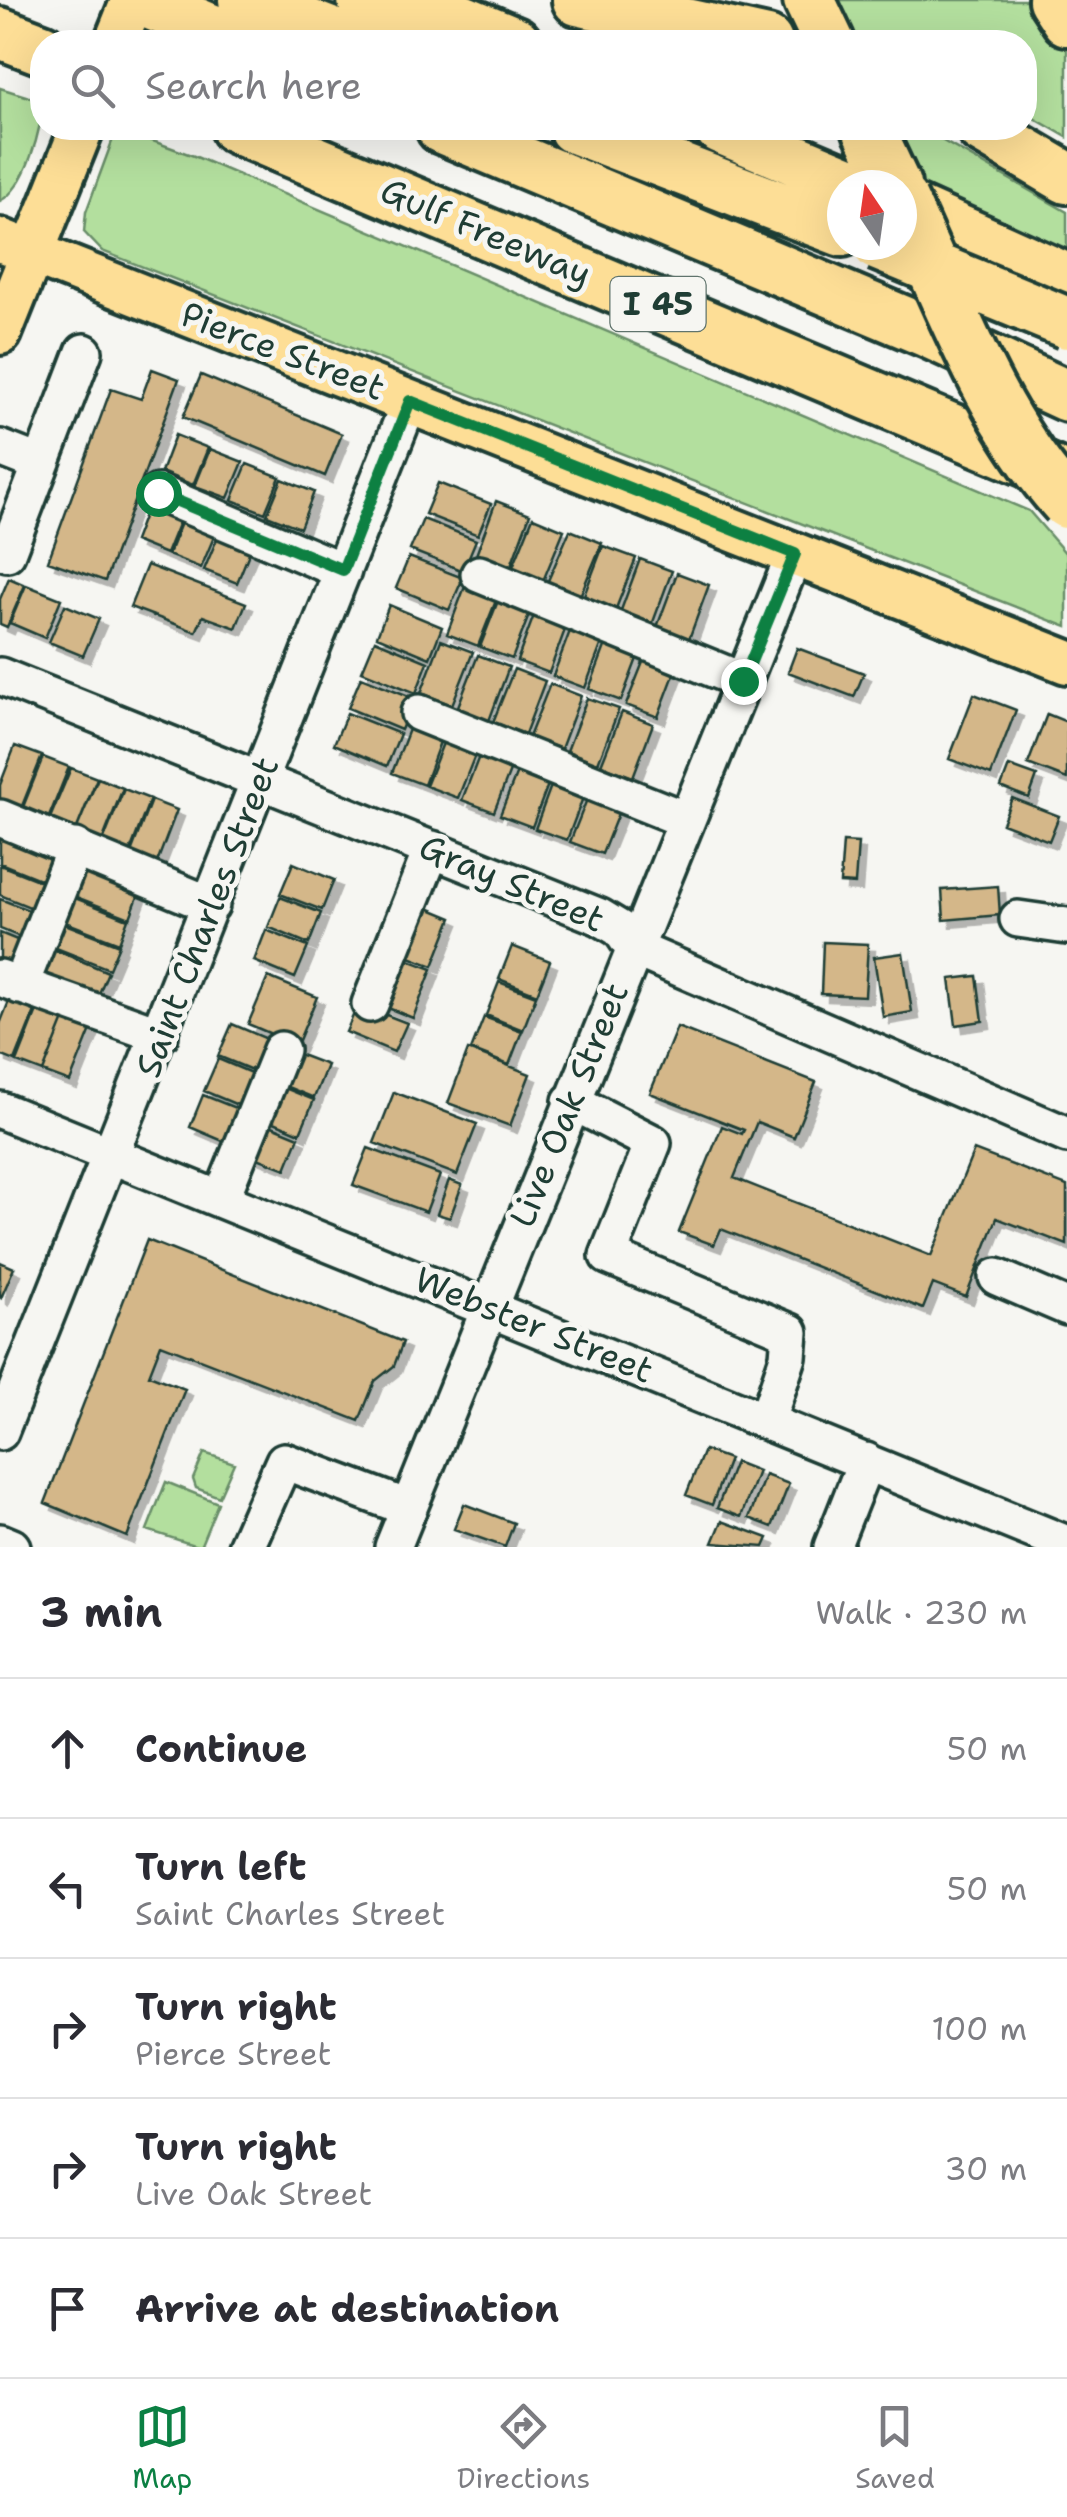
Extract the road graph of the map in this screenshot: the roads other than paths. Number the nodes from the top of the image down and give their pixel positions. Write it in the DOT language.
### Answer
graph roads {
  1 [pos="137,0"];
  2 [pos="244,0"];
  3 [pos="363,0"];
  4 [pos="413,0"];
  5 [pos="578,0"];
  6 [pos="810,0"];
  7 [pos="1054,0"];
  8 [pos="1067,20"];
  9 [pos="122,30"];
  10 [pos="211,30"];
  11 [pos="323,30"];
  12 [pos="431,30"];
  13 [pos="487,30"];
  14 [pos="713,30"];
  15 [pos="824,30"];
  16 [pos="0,33"];
  17 [pos="30,44"];
  18 [pos="0,62"];
  19 [pos="30,71"];
  20 [pos="75,140"];
  21 [pos="264,140"];
  22 [pos="471,140"];
  23 [pos="606,140"];
  24 [pos="673,140"];
  25 [pos="749,140"];
  26 [pos="874,140"];
  27 [pos="1002,140"];
  28 [pos="888,170"];
  29 [pos="827,173"];
  30 [pos="1067,178"];
  31 [pos="917,210"];
  32 [pos="827,220"];
  33 [pos="827,222"];
  34 [pos="917,235"];
  35 [pos="16,246"];
  36 [pos="914,260"];
  37 [pos="1067,279"];
  38 [pos="1067,323"];
  39 [pos="0,333"];
  40 [pos="84,352"];
  41 [pos="1067,396"];
  42 [pos="410,401"];
  43 [pos="0,448"];
  44 [pos="41,464"];
  45 [pos="1067,478"];
  46 [pos="158,493"];
  47 [pos="1067,503"];
  48 [pos="7,553"];
  49 [pos="795,554"];
  50 [pos="343,570"];
  51 [pos="479,574"];
  52 [pos="1067,662"];
  53 [pos="0,676"];
  54 [pos="743,681"];
  55 [pos="419,714"];
  56 [pos="261,779"];
  57 [pos="0,818"];
  58 [pos="686,820"];
  59 [pos="75,847"];
  60 [pos="432,848"];
  61 [pos="211,905"];
  62 [pos="1064,918"];
  63 [pos="1018,920"];
  64 [pos="633,948"];
  65 [pos="10,982"];
  66 [pos="370,1004"];
  67 [pos="160,1035"];
  68 [pos="281,1050"];
  69 [pos="571,1101"];
  70 [pos="0,1110"];
  71 [pos="1067,1135"];
  72 [pos="113,1156"];
  73 [pos="220,1199"];
  74 [pos="998,1276"];
  75 [pos="488,1306"];
  76 [pos="1067,1308"];
  77 [pos="767,1420"];
  78 [pos="0,1432"];
  79 [pos="866,1461"];
  80 [pos="408,1508"];
  81 [pos="0,1542"];
  82 [pos="1067,1544"];
  83 [pos="12,1547"];
  84 [pos="246,1547"];
  85 [pos="393,1547"];
  86 [pos="832,1547"];
  1 -- 9 [label="main road"];
  1 -- 10 [label="highway"];
  2 -- 11 [label="highway"];
  3 -- 12 [label="highway"];
  4 -- 13 [label="highway"];
  5 -- 14 [label="highway"];
  6 -- 15 [label="highway"];
  7 -- 8 [label="highway"];
  16 -- 17 [label="highway"];
  18 -- 19 [label="highway"];
  20 -- 35 [label="main road"];
  21 -- 45 [label="highway, Gulf Freeway / I 45"];
  22 -- 41 [label="highway, I 45"];
  23 -- 33 [label="highway"];
  24 -- 32 [label="highway"];
  25 -- 29 [label="highway"];
  26 -- 28 [label="highway"];
  27 -- 30 [label="highway"];
  31 -- 37 [label="highway"];
  34 -- 47 [label="highway, bridge"];
  35 -- 39 [label="main road"];
  35 -- 42 [label="main road, Pierce Street"];
  36 -- 38 [label="highway, bridge"];
  40 -- 44 [label="street"];
  42 -- 49 [label="main road, Pierce Street"];
  42 -- 50 [label="street, Saint Charles Street"];
  43 -- 44 [label="street"];
  44 -- 48 [label="street"];
  46 -- 50 [label="street"];
  49 -- 52 [label="main road, Pierce Street"];
  49 -- 54 [label="street, Live Oak Street"];
  50 -- 56 [label="street, Saint Charles Street"];
  51 -- 54 [label="street"];
  53 -- 56 [label="street, Gray Street"];
  54 -- 58 [label="street, Live Oak Street"];
  55 -- 58 [label="street"];
  56 -- 60 [label="street, Gray Street"];
  56 -- 61 [label="street, Saint Charles Street"];
  57 -- 59 [label="street"];
  58 -- 64 [label="street, Live Oak Street"];
  59 -- 61 [label="street"];
  59 -- 65 [label="street"];
  60 -- 64 [label="street, Gray Street"];
  60 -- 66 [label="street"];
  61 -- 67 [label="street, Saint Charles Street"];
  62 -- 63 [label="street"];
  64 -- 69 [label="street, Live Oak Street"];
  64 -- 71 [label="street, Gray Street"];
  65 -- 67 [label="street"];
  67 -- 72 [label="street, Saint Charles Street"];
  68 -- 73 [label="street"];
  69 -- 75 [label="street, Live Oak Street"];
  69 -- 77 [label="street"];
  70 -- 72 [label="street, Webster Street"];
  72 -- 73 [label="street, Webster Street"];
  72 -- 78 [label="street, Saint Charles Street"];
  73 -- 75 [label="street, Webster Street"];
  74 -- 76 [label="street"];
  75 -- 77 [label="street, Webster Street"];
  75 -- 80 [label="street, Live Oak Street"];
  77 -- 79 [label="street, Webster Street"];
  79 -- 82 [label="street, Webster Street"];
  79 -- 86 [label="street"];
  80 -- 84 [label="street"];
  80 -- 85 [label="street, Live Oak Street"];
  81 -- 83 [label="street"];
}
